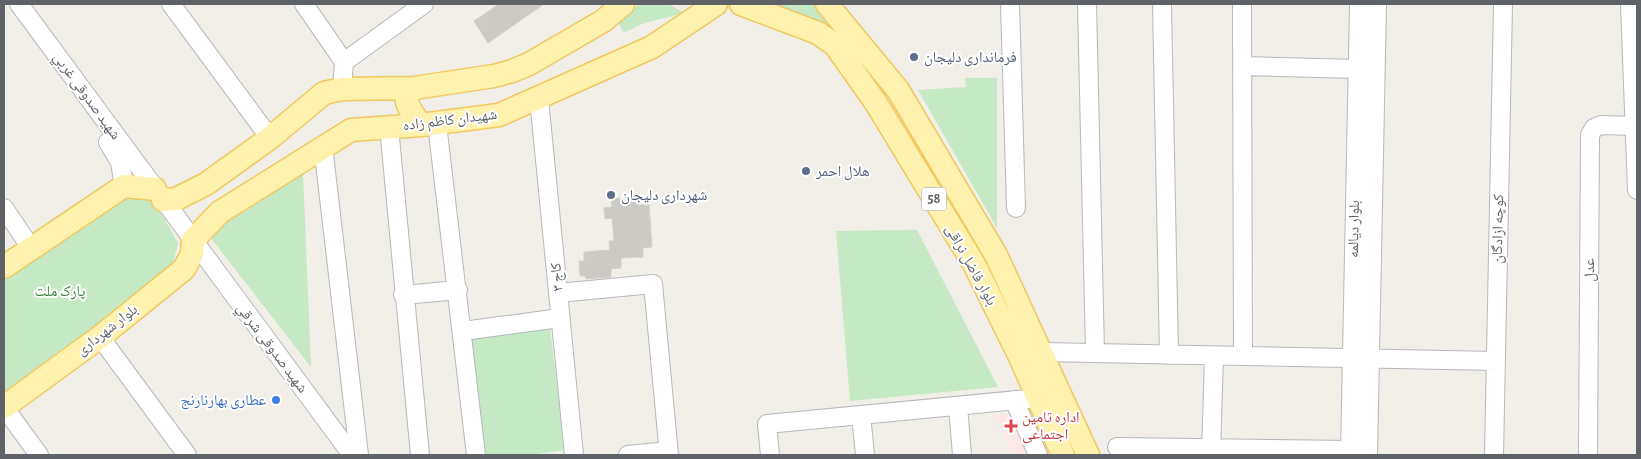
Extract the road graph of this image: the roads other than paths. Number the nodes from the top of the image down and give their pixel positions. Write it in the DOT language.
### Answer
graph roads {
  1 [pos="19,4"];
  2 [pos="171,4"];
  3 [pos="304,4"];
  4 [pos="424,4"];
  5 [pos="622,4"];
  6 [pos="716,4"];
  7 [pos="741,4"];
  8 [pos="827,4"];
  9 [pos="846,4"];
  10 [pos="1010,4"];
  11 [pos="1087,4"];
  12 [pos="1162,4"];
  13 [pos="1242,4"];
  14 [pos="1359,4"];
  15 [pos="1377,4"];
  16 [pos="1503,4"];
  17 [pos="1630,4"];
  18 [pos="1635,60"];
  19 [pos="344,62"];
  20 [pos="1242,66"];
  21 [pos="1357,69"];
  22 [pos="414,88"];
  23 [pos="342,89"];
  24 [pos="898,90"];
  25 [pos="538,99"];
  26 [pos="105,121"];
  27 [pos="429,124"];
  28 [pos="1635,126"];
  29 [pos="389,127"];
  30 [pos="270,138"];
  31 [pos="323,146"];
  32 [pos="124,186"];
  33 [pos="1637,190"];
  34 [pos="158,194"];
  35 [pos="4,208"];
  36 [pos="1016,208"];
  37 [pos="193,240"];
  38 [pos="31,248"];
  39 [pos="4,267"];
  40 [pos="458,290"];
  41 [pos="558,293"];
  42 [pos="404,295"];
  43 [pos="560,318"];
  44 [pos="463,331"];
  45 [pos="100,337"];
  46 [pos="1042,352"];
  47 [pos="1095,352"];
  48 [pos="1169,354"];
  49 [pos="1214,356"];
  50 [pos="1243,356"];
  51 [pos="1352,359"];
  52 [pos="1370,359"];
  53 [pos="1496,362"];
  54 [pos="1038,398"];
  55 [pos="1014,400"];
  56 [pos="958,406"];
  57 [pos="4,407"];
  58 [pos="861,415"];
  59 [pos="1117,447"];
  60 [pos="1212,452"];
  61 [pos="668,453"];
  62 [pos="1350,453"];
  63 [pos="39,455"];
  64 [pos="187,455"];
  65 [pos="352,455"];
  66 [pos="359,455"];
  67 [pos="420,455"];
  68 [pos="476,455"];
  69 [pos="574,455"];
  70 [pos="628,455"];
  71 [pos="770,455"];
  72 [pos="865,455"];
  73 [pos="962,455"];
  74 [pos="1038,455"];
  75 [pos="1062,455"];
  76 [pos="1088,455"];
  77 [pos="1368,455"];
  78 [pos="1494,455"];
  79 [pos="1588,455"];
  1 -- 26 [label="street, شهید صدوقی غربي"];
  2 -- 30 [label="street"];
  3 -- 19 [label="street"];
  4 -- 19 [label="street"];
  5 -- 22 [label="main road"];
  6 -- 25 [label="main road, شهیدان کاظم زاده"];
  7 -- 54 [label="main road, بلوار فاضل نراقی / 58"];
  8 -- 24 [label="main road, بلوار فاضل نراقی / 58"];
  9 -- 24 [label="main road"];
  10 -- 36 [label="street"];
  11 -- 47 [label="street"];
  12 -- 48 [label="street"];
  13 -- 20 [label="street"];
  14 -- 21 [label="street, بلوار دیالمه"];
  15 -- 52 [label="street, بلوار دیالمه"];
  16 -- 53 [label="street, کوچه ازادگان"];
  17 -- 18 [label="street"];
  18 -- 28 [label="street"];
  19 -- 23 [label="street"];
  20 -- 21 [label="street"];
  20 -- 50 [label="street"];
  21 -- 51 [label="street, بلوار دیالمه"];
  22 -- 23 [label="main road"];
  22 -- 27 [label="main road"];
  23 -- 30 [label="main road"];
  24 -- 46 [label="main road, بلوار فاضل نراقی / 58"];
  25 -- 27 [label="main road, شهیدان کاظم زاده"];
  25 -- 41 [label="street, کاج ۳"];
  26 -- 32 [label="street"];
  26 -- 34 [label="street, شهید صدوقی غربي"];
  27 -- 29 [label="main road, شهیدان کاظم زاده"];
  27 -- 40 [label="street"];
  28 -- 33 [label="street"];
  28 -- 79 [label="street, عدل"];
  29 -- 31 [label="main road, شهیدان کاظم زاده"];
  29 -- 42 [label="street"];
  30 -- 34 [label="main road"];
  31 -- 37 [label="main road, شهیدان کاظم زاده"];
  31 -- 66 [label="street"];
  32 -- 34 [label="main road"];
  32 -- 38 [label="main road"];
  34 -- 37 [label="street, شهید صدوقی غربي"];
  35 -- 38 [label="street"];
  37 -- 45 [label="main road, بلوار شهرداری"];
  37 -- 65 [label="street, شهید صدوقی شرقي"];
  38 -- 39 [label="main road"];
  40 -- 42 [label="street"];
  40 -- 44 [label="street"];
  41 -- 43 [label="street, کاج ۳"];
  41 -- 61 [label="street"];
  42 -- 67 [label="street"];
  43 -- 44 [label="street"];
  43 -- 69 [label="street, کاج ۳"];
  44 -- 68 [label="street"];
  45 -- 57 [label="main road, بلوار شهرداری"];
  45 -- 64 [label="street"];
  46 -- 47 [label="street"];
  46 -- 76 [label="main road, بلوار فاضل نراقی / 58"];
  47 -- 48 [label="street"];
  48 -- 49 [label="street"];
  49 -- 50 [label="street"];
  49 -- 60 [label="street"];
  50 -- 51 [label="street"];
  51 -- 52 [label="street"];
  51 -- 62 [label="street, بلوار دیالمه"];
  52 -- 53 [label="street"];
  52 -- 77 [label="street, بلوار دیالمه"];
  53 -- 78 [label="street, کوچه ازادگان"];
  54 -- 55 [label="street"];
  54 -- 75 [label="main road, بلوار فاضل نراقی / 58"];
  55 -- 56 [label="street"];
  55 -- 74 [label="street"];
  56 -- 58 [label="street"];
  56 -- 73 [label="street"];
  57 -- 63 [label="street"];
  58 -- 71 [label="street"];
  58 -- 72 [label="street"];
  59 -- 60 [label="street"];
  60 -- 62 [label="street"];
  61 -- 70 [label="street"];
}
